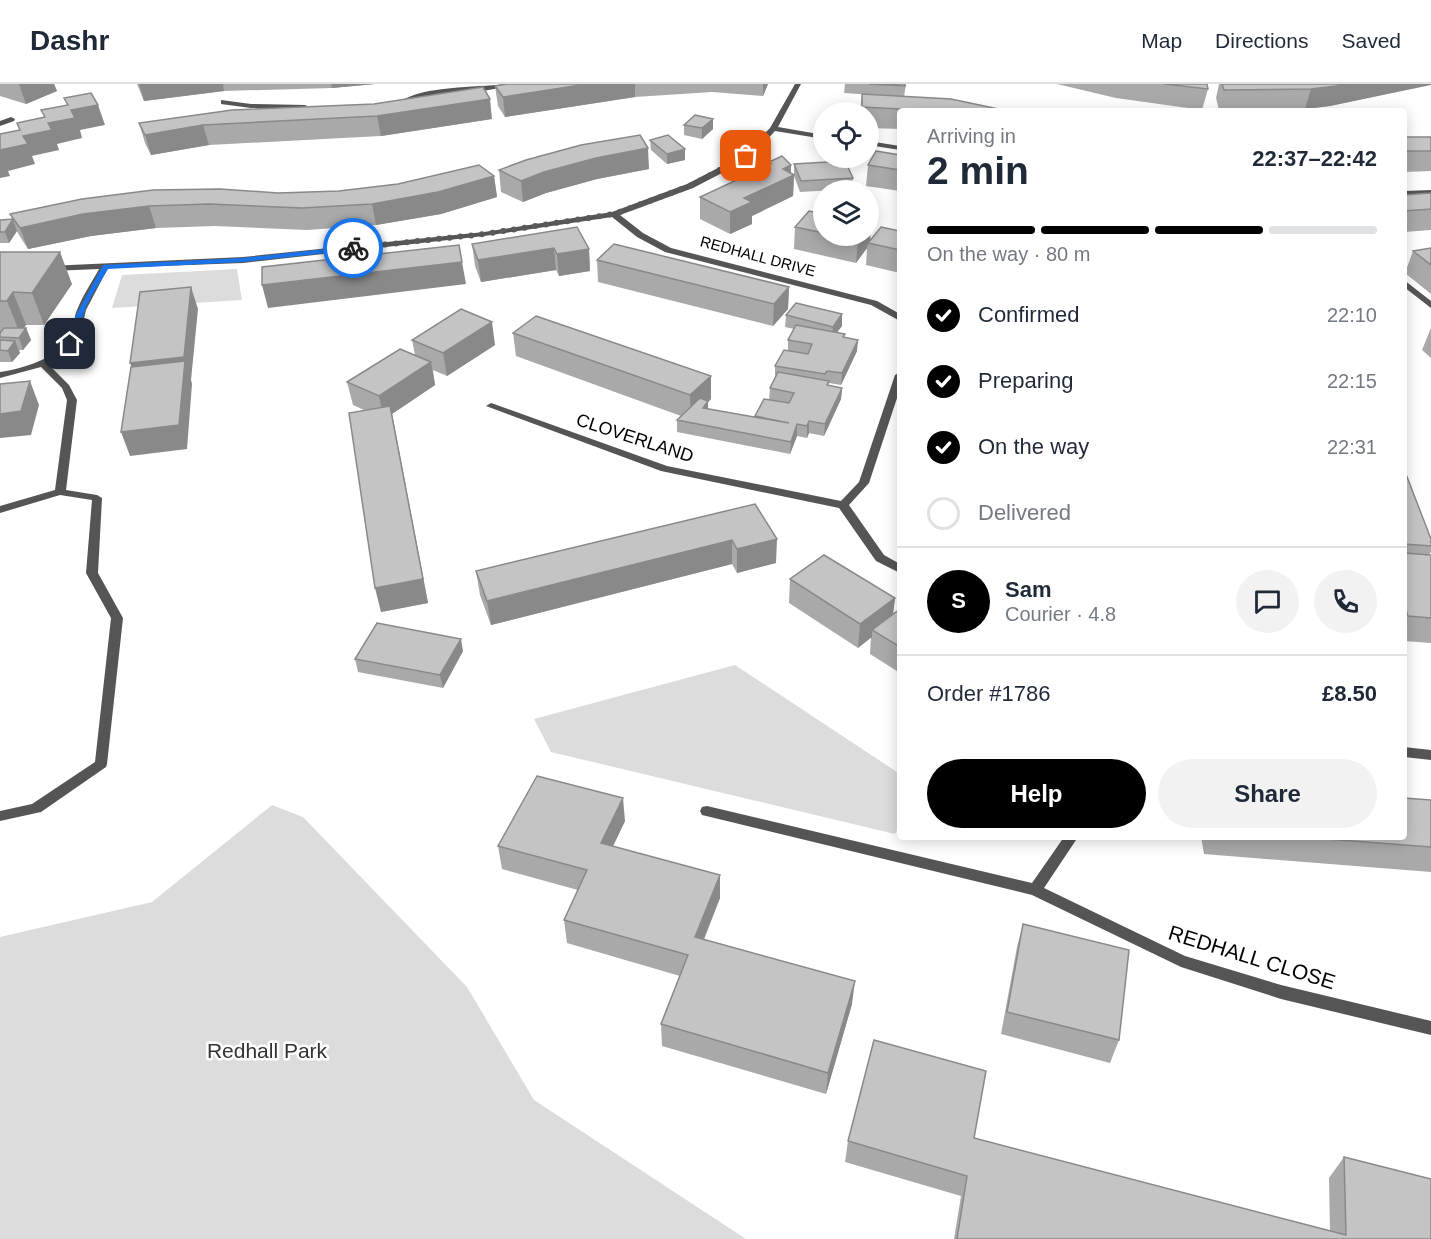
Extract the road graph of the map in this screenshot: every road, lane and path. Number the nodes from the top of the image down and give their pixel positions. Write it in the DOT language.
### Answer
graph roads {
  1 [pos="429,84"];
  2 [pos="520,84"];
  3 [pos="798,84"];
  4 [pos="434,92"];
  5 [pos="224,102"];
  6 [pos="392,103"];
  7 [pos="313,107"];
  8 [pos="11,119"];
  9 [pos="0,124"];
  10 [pos="773,129"];
  11 [pos="813,135"];
  12 [pos="879,145"];
  13 [pos="897,148"];
  14 [pos="1431,192"];
  15 [pos="1407,193"];
  16 [pos="614,214"];
  17 [pos="105,267"];
  18 [pos="47,268"];
  19 [pos="1407,285"];
  20 [pos="1431,305"];
  21 [pos="897,316"];
  22 [pos="43,364"];
  23 [pos="0,375"];
  24 [pos="897,384"];
  25 [pos="491,406"];
  26 [pos="60,492"];
  27 [pos="843,506"];
  28 [pos="0,510"];
  29 [pos="897,567"];
  30 [pos="1407,752"];
  31 [pos="1431,755"];
  32 [pos="707,812"];
  33 [pos="0,816"];
  34 [pos="1069,840"];
  35 [pos="1035,890"];
  36 [pos="1431,1028"];
  1 -- 4 [label="street"];
  2 -- 4 [label="street"];
  3 -- 10 [label="street"];
  4 -- 6 [label="street"];
  5 -- 7 [label="street"];
  8 -- 9 [label="street"];
  10 -- 11 [label="street"];
  10 -- 16 [label="street"];
  12 -- 13 [label="street"];
  14 -- 15 [label="street"];
  16 -- 17 [label="street"];
  16 -- 21 [label="street, REDHALL DRIVE"];
  17 -- 18 [label="street"];
  17 -- 22 [label="street"];
  19 -- 20 [label="street"];
  22 -- 23 [label="street"];
  22 -- 26 [label="street"];
  24 -- 27 [label="street"];
  25 -- 27 [label="street, CLOVERLAND"];
  26 -- 28 [label="street"];
  26 -- 33 [label="street"];
  27 -- 29 [label="street"];
  30 -- 31 [label="street"];
  32 -- 35 [label="street, REDHALL CLOSE"];
  34 -- 35 [label="street"];
  35 -- 36 [label="street, REDHALL CLOSE"];
}
